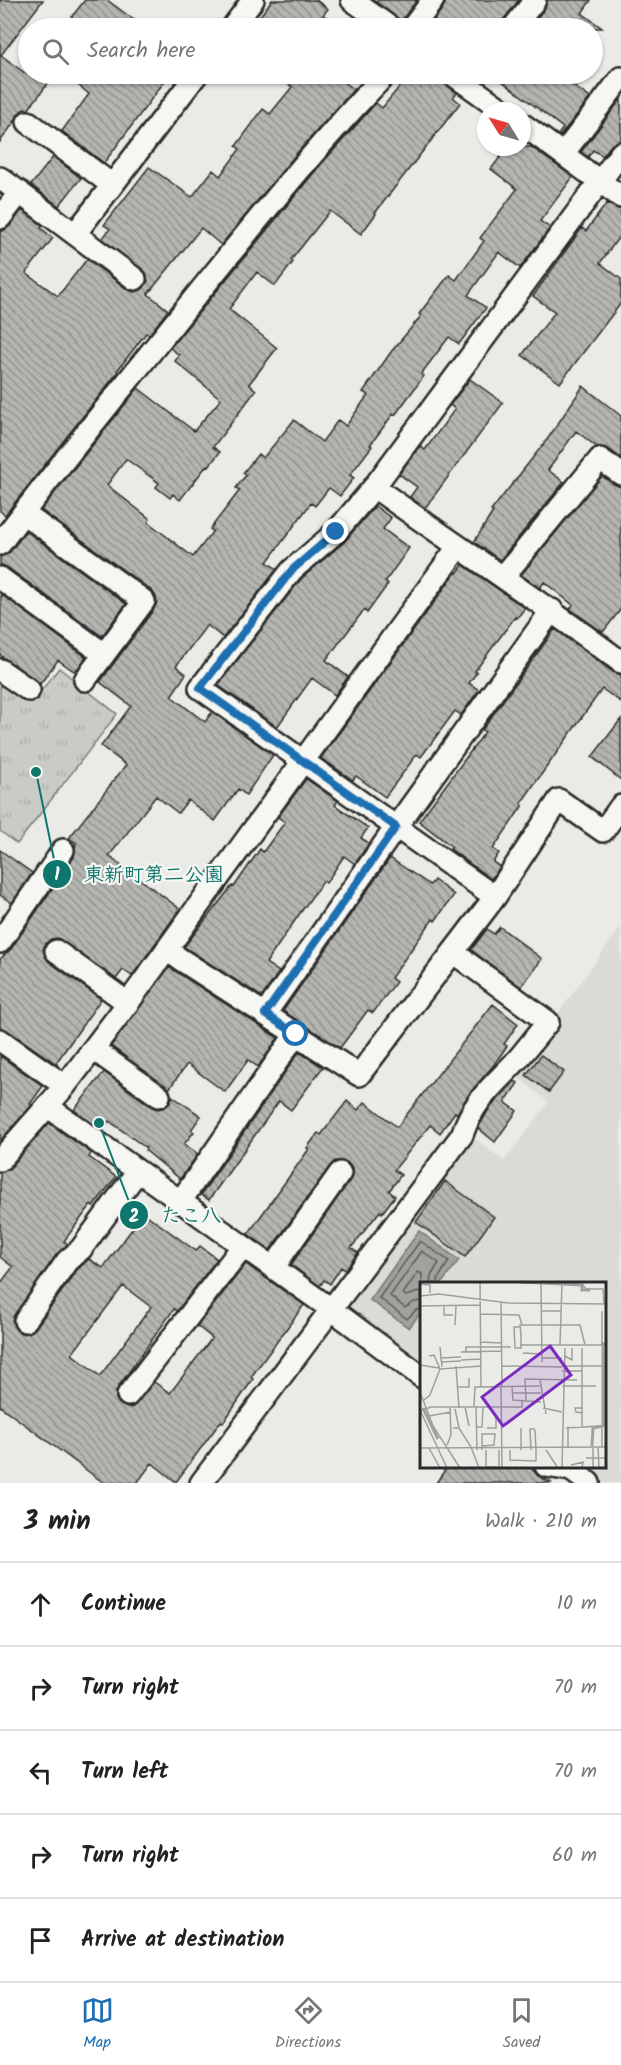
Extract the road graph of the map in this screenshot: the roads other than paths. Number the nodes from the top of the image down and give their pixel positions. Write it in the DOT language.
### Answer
graph roads {
  1 [pos="352,0"];
  2 [pos="433,0"];
  3 [pos="536,0"];
  4 [pos="245,3"];
  5 [pos="237,18"];
  6 [pos="377,18"];
  7 [pos="420,18"];
  8 [pos="521,18"];
  9 [pos="621,78"];
  10 [pos="189,84"];
  11 [pos="376,84"];
  12 [pos="474,84"];
  13 [pos="494,102"];
  14 [pos="28,122"];
  15 [pos="531,131"];
  16 [pos="621,153"];
  17 [pos="563,154"];
  18 [pos="0,178"];
  19 [pos="600,182"];
  20 [pos="112,185"];
  21 [pos="20,192"];
  22 [pos="621,197"];
  23 [pos="0,218"];
  24 [pos="75,234"];
  25 [pos="135,279"];
  26 [pos="621,474"];
  27 [pos="374,487"];
  28 [pos="23,513"];
  29 [pos="0,544"];
  30 [pos="458,547"];
  31 [pos="0,578"];
  32 [pos="503,578"];
  33 [pos="552,610"];
  34 [pos="104,654"];
  35 [pos="621,662"];
  36 [pos="0,670"];
  37 [pos="85,680"];
  38 [pos="29,690"];
  39 [pos="302,761"];
  40 [pos="621,806"];
  41 [pos="396,827"];
  42 [pos="63,850"];
  43 [pos="495,897"];
  44 [pos="0,942"];
  45 [pos="166,950"];
  46 [pos="56,951"];
  47 [pos="454,953"];
  48 [pos="128,1003"];
  49 [pos="265,1014"];
  50 [pos="296,1034"];
  51 [pos="1,1041"];
  52 [pos="93,1049"];
  53 [pos="65,1086"];
  54 [pos="159,1096"];
  55 [pos="47,1106"];
  56 [pos="0,1160"];
  57 [pos="137,1172"];
  58 [pos="340,1173"];
  59 [pos="180,1202"];
  60 [pos="243,1246"];
  61 [pos="273,1268"];
  62 [pos="331,1309"];
  63 [pos="25,1321"];
  64 [pos="420,1376"];
  65 [pos="128,1395"];
  66 [pos="554,1468"];
  67 [pos="201,1483"];
  68 [pos="589,1483"];
  1 -- 6 [label="street"];
  2 -- 7 [label="street"];
  3 -- 8 [label="street"];
  4 -- 5 [label="street"];
  9 -- 17 [label="street"];
  10 -- 20 [label="street"];
  11 -- 28 [label="street"];
  12 -- 13 [label="street"];
  14 -- 20 [label="street"];
  15 -- 17 [label="street"];
  16 -- 19 [label="street"];
  17 -- 19 [label="street"];
  18 -- 21 [label="street"];
  19 -- 22 [label="street"];
  19 -- 27 [label="street"];
  20 -- 24 [label="street"];
  21 -- 23 [label="street"];
  21 -- 24 [label="street"];
  24 -- 25 [label="street"];
  26 -- 32 [label="street"];
  27 -- 30 [label="street"];
  27 -- 39 [label="street"];
  28 -- 29 [label="street"];
  28 -- 34 [label="street"];
  30 -- 32 [label="street"];
  30 -- 39 [label="street"];
  31 -- 34 [label="street"];
  32 -- 33 [label="street"];
  33 -- 35 [label="street"];
  33 -- 41 [label="street"];
  34 -- 37 [label="street"];
  36 -- 38 [label="street"];
  39 -- 41 [label="street"];
  39 -- 45 [label="street"];
  40 -- 43 [label="street"];
  41 -- 43 [label="street"];
  41 -- 49 [label="street"];
  42 -- 44 [label="street"];
  43 -- 47 [label="street"];
  45 -- 48 [label="street"];
  45 -- 49 [label="street"];
  46 -- 48 [label="street"];
  47 -- 50 [label="street"];
  47 -- 62 [label="street"];
  48 -- 52 [label="street"];
  49 -- 50 [label="street"];
  50 -- 59 [label="street"];
  51 -- 53 [label="street"];
  52 -- 53 [label="street"];
  52 -- 54 [label="street"];
  53 -- 55 [label="street"];
  55 -- 56 [label="street"];
  55 -- 57 [label="street"];
  57 -- 59 [label="street"];
  57 -- 63 [label="street"];
  58 -- 61 [label="street"];
  59 -- 60 [label="street"];
  60 -- 61 [label="street"];
  60 -- 65 [label="street"];
  61 -- 62 [label="street"];
  62 -- 64 [label="street"];
  62 -- 67 [label="street"];
  66 -- 68 [label="street"];
}
